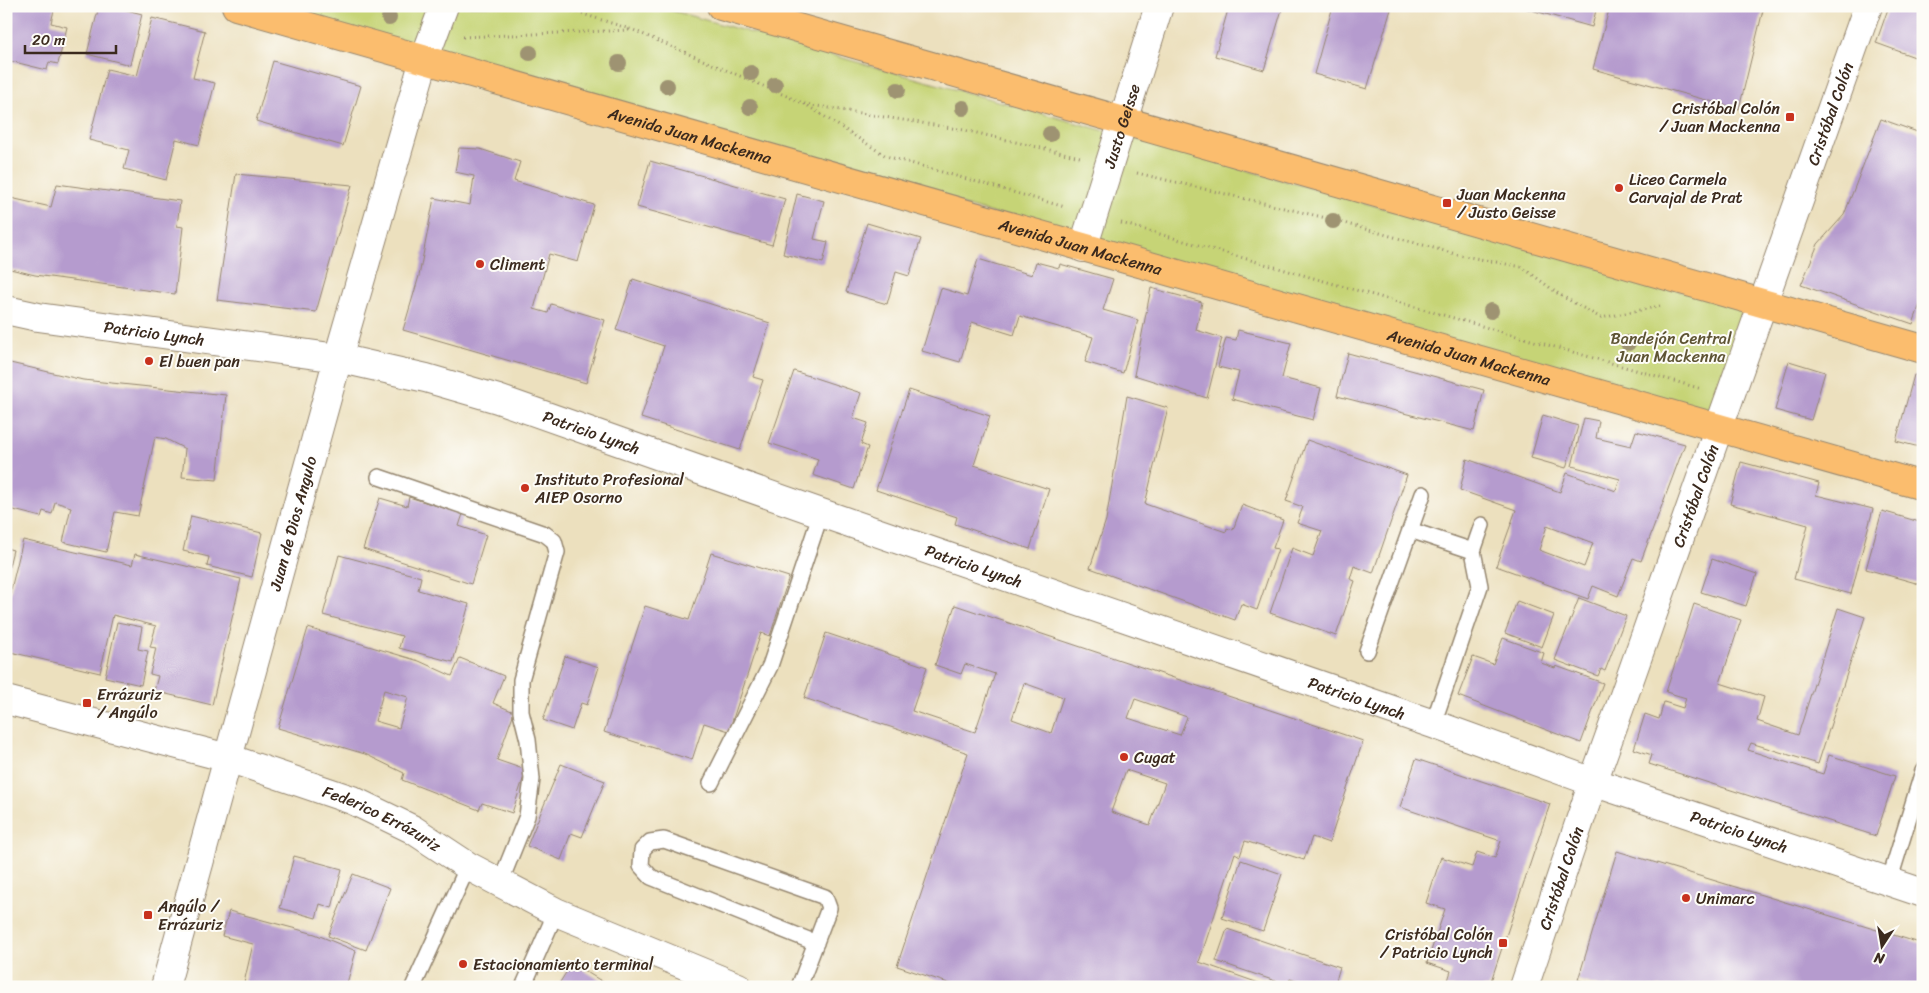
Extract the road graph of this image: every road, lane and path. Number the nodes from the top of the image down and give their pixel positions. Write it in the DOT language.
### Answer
graph roads {
  1 [pos="236,6"];
  2 [pos="444,6"];
  3 [pos="558,6"];
  4 [pos="720,6"];
  5 [pos="1159,6"];
  6 [pos="1868,6"];
  7 [pos="633,30"];
  8 [pos="428,49"];
  9 [pos="805,104"];
  10 [pos="1122,122"];
  11 [pos="1109,164"];
  12 [pos="1093,216"];
  13 [pos="1084,248"];
  14 [pos="1762,304"];
  15 [pos="1661,306"];
  16 [pos="6,310"];
  17 [pos="1923,349"];
  18 [pos="338,358"];
  19 [pos="1731,398"];
  20 [pos="1720,429"];
  21 [pos="379,477"];
  22 [pos="1923,486"];
  23 [pos="1422,494"];
  24 [pos="821,513"];
  25 [pos="1482,525"];
  26 [pos="1410,530"];
  27 [pos="1473,551"];
  28 [pos="1367,651"];
  29 [pos="6,700"];
  30 [pos="1433,724"];
  31 [pos="228,758"];
  32 [pos="1923,771"];
  33 [pos="1594,782"];
  34 [pos="711,783"];
  35 [pos="468,866"];
  36 [pos="1889,882"];
  37 [pos="500,883"];
  38 [pos="1923,893"];
  39 [pos="556,912"];
  40 [pos="816,943"];
  41 [pos="165,987"];
  42 [pos="413,987"];
  43 [pos="523,987"];
  44 [pos="738,987"];
  45 [pos="800,987"];
  46 [pos="1524,987"];
  1 -- 8 [label="main road, Avenida Juan Mackenna"];
  2 -- 8 [label="street, Juan de Dios Angulo"];
  3 -- 7 [label="path"];
  4 -- 10 [label="main road"];
  5 -- 10 [label="street, Justo Geisse"];
  6 -- 14 [label="street, Cristóbal Colón"];
  7 -- 8 [label="path"];
  7 -- 9 [label="path"];
  8 -- 13 [label="main road, Avenida Juan Mackenna"];
  8 -- 18 [label="street, Juan de Dios Angulo"];
  9 -- 11 [label="path"];
  9 -- 12 [label="path"];
  10 -- 11 [label="street, Justo Geisse"];
  10 -- 14 [label="main road"];
  11 -- 12 [label="street, Justo Geisse"];
  11 -- 15 [label="path"];
  12 -- 13 [label="street, Justo Geisse"];
  12 -- 19 [label="path"];
  13 -- 20 [label="main road, Avenida Juan Mackenna"];
  14 -- 17 [label="main road"];
  14 -- 19 [label="street, Cristóbal Colón"];
  16 -- 18 [label="street, Patricio Lynch"];
  18 -- 24 [label="street, Patricio Lynch"];
  18 -- 31 [label="street, Juan de Dios Angulo"];
  19 -- 20 [label="street, Cristóbal Colón"];
  20 -- 22 [label="main road, Avenida Juan Mackenna"];
  20 -- 33 [label="street, Cristóbal Colón"];
  21 -- 37 [label="lane"];
  23 -- 26 [label="lane"];
  24 -- 30 [label="street, Patricio Lynch"];
  24 -- 34 [label="lane"];
  25 -- 27 [label="lane"];
  26 -- 27 [label="lane"];
  26 -- 28 [label="lane"];
  27 -- 30 [label="lane"];
  29 -- 31 [label="street, Federico Errázuriz"];
  30 -- 33 [label="street, Patricio Lynch"];
  31 -- 35 [label="street, Federico Errázuriz"];
  31 -- 41 [label="street, Juan de Dios Angulo"];
  32 -- 36 [label="lane"];
  33 -- 36 [label="street, Patricio Lynch"];
  33 -- 46 [label="street, Cristóbal Colón"];
  35 -- 37 [label="street, Federico Errázuriz"];
  35 -- 42 [label="lane"];
  36 -- 38 [label="street, Patricio Lynch"];
  37 -- 39 [label="street, Federico Errázuriz"];
  39 -- 43 [label="lane"];
  39 -- 44 [label="street, Federico Errázuriz"];
  40 -- 40 [label="lane"];
  40 -- 45 [label="lane"];
}
